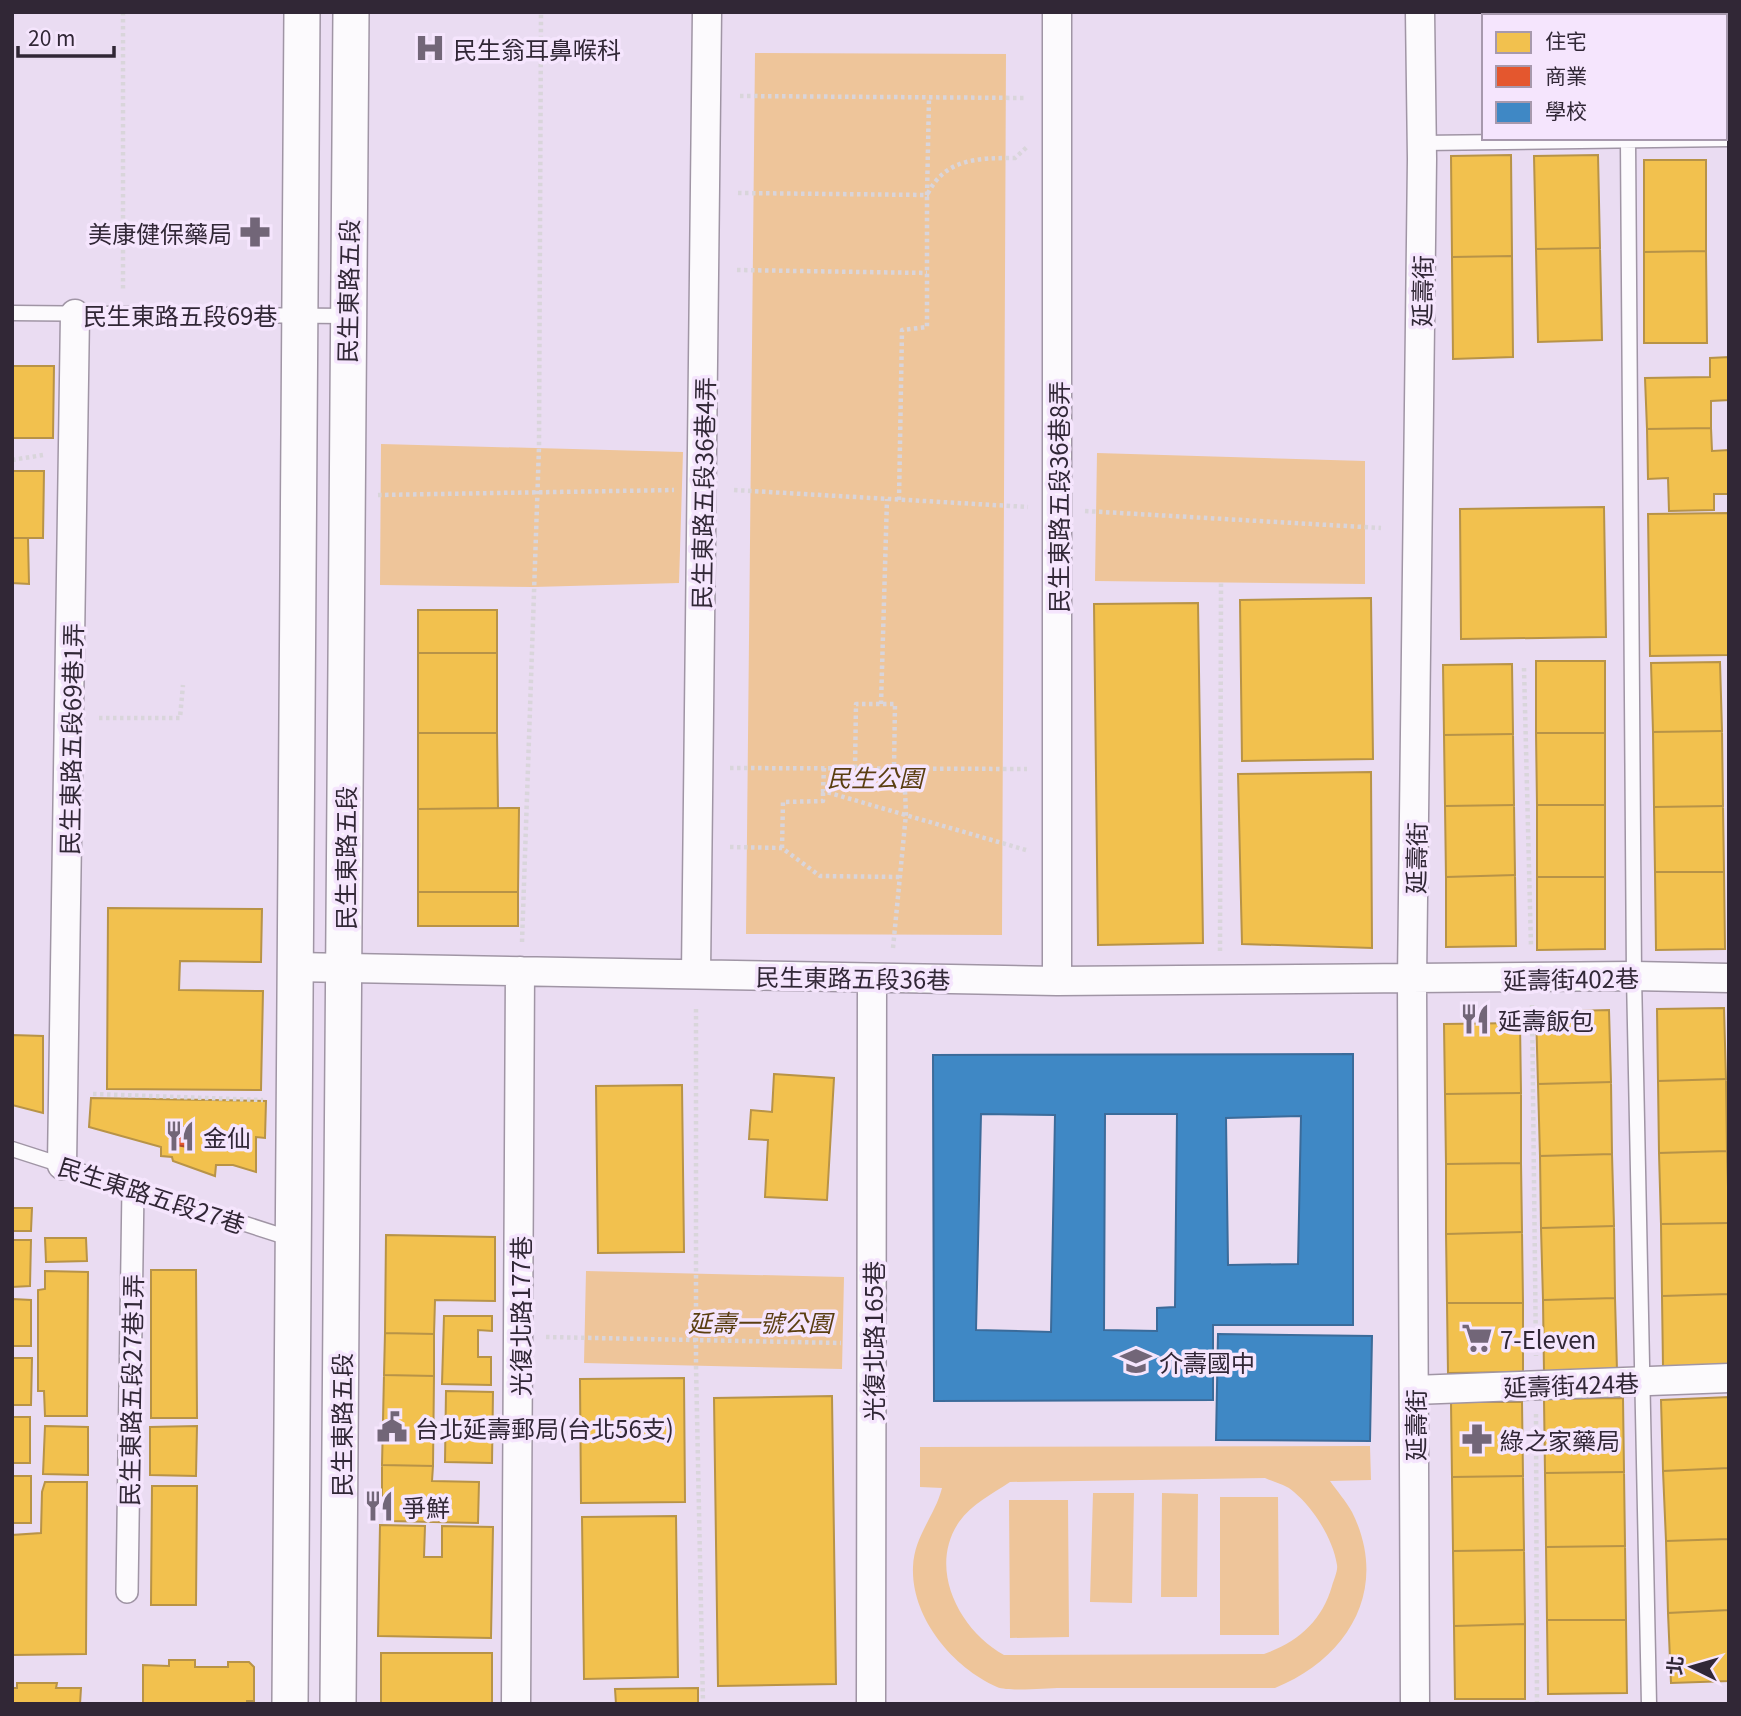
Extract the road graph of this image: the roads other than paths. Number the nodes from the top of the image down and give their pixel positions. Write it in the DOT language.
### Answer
graph roads {
  1 [pos="302,12"];
  2 [pos="351,12"];
  3 [pos="707,12"];
  4 [pos="1058,12"];
  5 [pos="1420,12"];
  6 [pos="1678,140"];
  7 [pos="1628,141"];
  8 [pos="1422,143"];
  9 [pos="12,313"];
  10 [pos="75,314"];
  11 [pos="300,315"];
  12 [pos="347,316"];
  13 [pos="521,958"];
  14 [pos="294,967"];
  15 [pos="344,968"];
  16 [pos="696,974"];
  17 [pos="1634,976"];
  18 [pos="873,978"];
  19 [pos="1729,978"];
  20 [pos="1412,980"];
  21 [pos="1057,981"];
  22 [pos="12,1149"];
  23 [pos="62,1165"];
  24 [pos="133,1188"];
  25 [pos="292,1239"];
  26 [pos="1729,1378"];
  27 [pos="1642,1381"];
  28 [pos="1414,1390"];
  29 [pos="127,1592"];
  30 [pos="290,1704"];
  31 [pos="338,1704"];
  32 [pos="516,1704"];
  33 [pos="871,1704"];
  34 [pos="1415,1704"];
  35 [pos="1649,1704"];
  1 -- 11 [label="street, 民生東路五段"];
  2 -- 12 [label="street, 民生東路五段"];
  3 -- 16 [label="street, 民生東路五段36巷4弄"];
  4 -- 21 [label="street, 民生東路五段36巷8弄"];
  5 -- 8 [label="street, 延壽街"];
  6 -- 7 [label="lane"];
  7 -- 8 [label="lane"];
  7 -- 17 [label="lane"];
  8 -- 20 [label="street, 延壽街"];
  9 -- 10 [label="lane, 民生東路五段69巷"];
  10 -- 11 [label="lane, 民生東路五段69巷"];
  10 -- 23 [label="street, 民生東路五段69巷1弄"];
  11 -- 12 [label="lane, 民生東路五段69巷"];
  11 -- 14 [label="street, 民生東路五段"];
  12 -- 15 [label="street, 民生東路五段"];
  13 -- 15 [label="street, 民生東路五段36巷"];
  13 -- 16 [label="street, 民生東路五段36巷"];
  13 -- 32 [label="street, 光復北路177巷"];
  14 -- 15 [label="street, 民生東路五段36巷"];
  14 -- 25 [label="street, 民生東路五段"];
  15 -- 31 [label="street, 民生東路五段"];
  16 -- 18 [label="street, 民生東路五段36巷"];
  17 -- 19 [label="street, 延壽街402巷"];
  17 -- 20 [label="street, 延壽街402巷"];
  17 -- 27 [label="lane"];
  18 -- 21 [label="street, 民生東路五段36巷"];
  18 -- 33 [label="street, 光復北路165巷"];
  20 -- 21 [label="street, 民生東路五段36巷"];
  20 -- 28 [label="street, 延壽街"];
  22 -- 23 [label="lane, 民生東路五段27巷"];
  23 -- 24 [label="lane, 民生東路五段27巷"];
  24 -- 25 [label="lane, 民生東路五段27巷"];
  24 -- 29 [label="street, 民生東路五段27巷1弄"];
  25 -- 30 [label="street, 民生東路五段"];
  26 -- 27 [label="street, 延壽街424巷"];
  27 -- 28 [label="street, 延壽街424巷"];
  27 -- 35 [label="lane"];
  28 -- 34 [label="street, 延壽街"];
}
